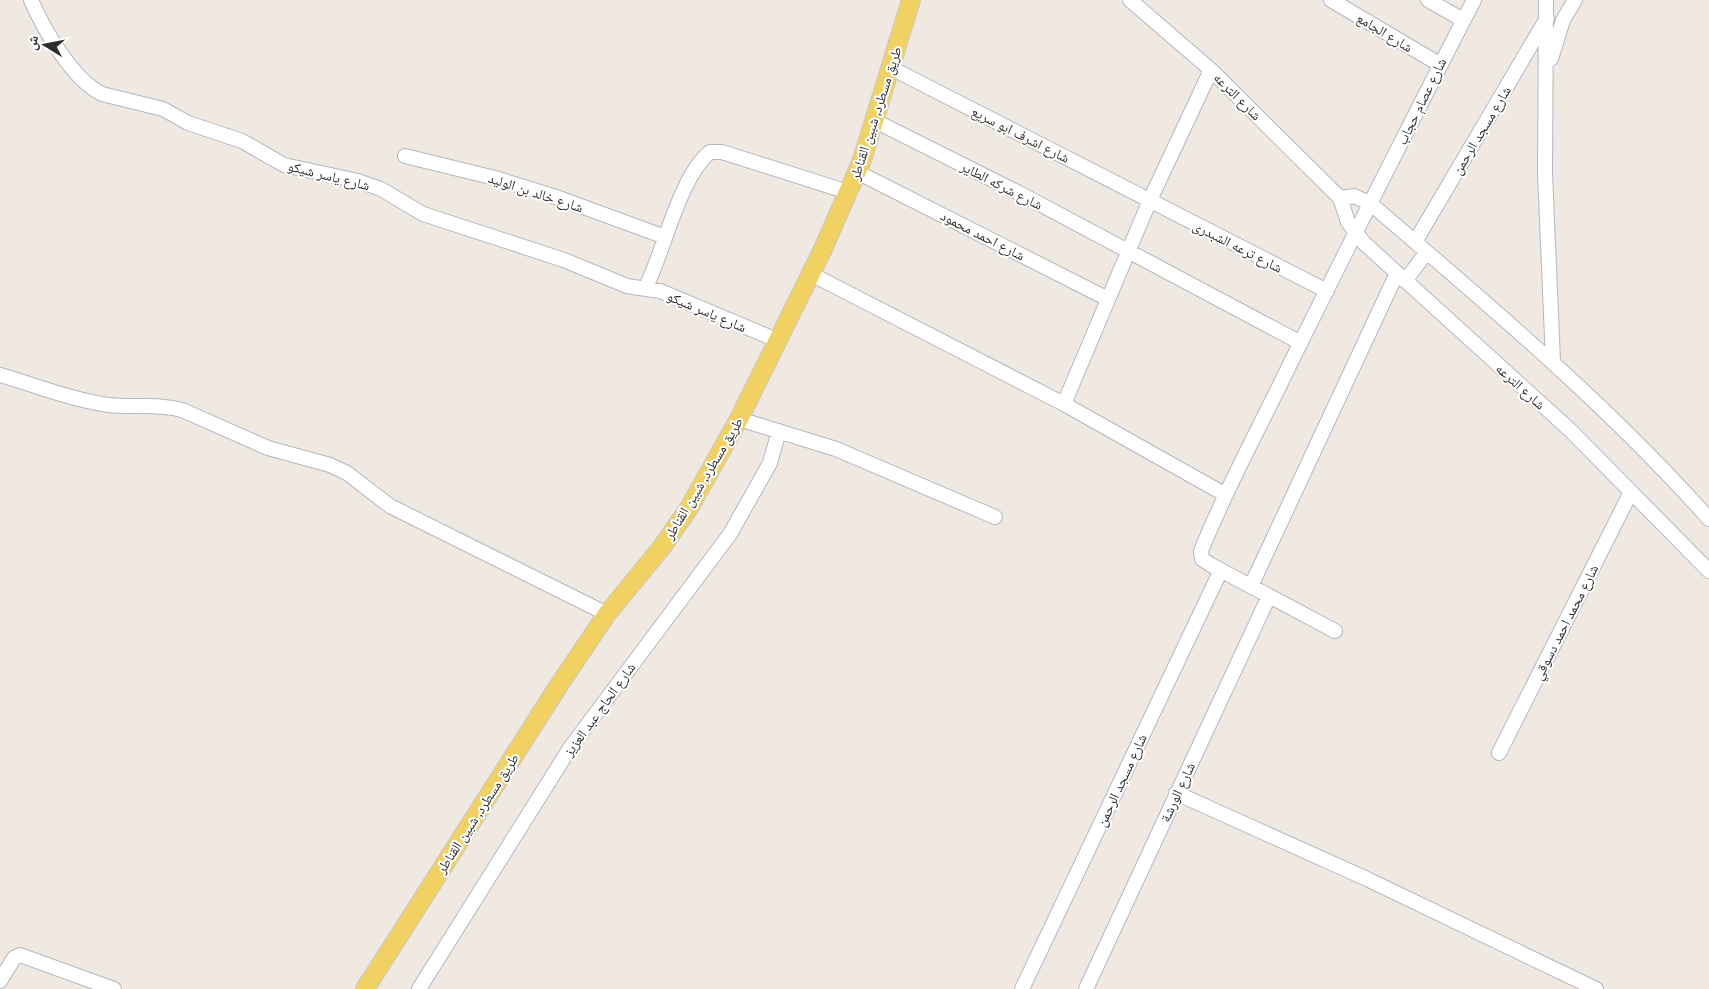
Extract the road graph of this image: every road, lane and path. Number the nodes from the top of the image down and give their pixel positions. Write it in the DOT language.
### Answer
graph roads {
  1 [pos="31,0"];
  2 [pos="911,0"];
  3 [pos="1130,0"];
  4 [pos="1331,0"];
  5 [pos="1428,0"];
  6 [pos="1474,0"];
  7 [pos="1546,0"];
  8 [pos="1575,0"];
  9 [pos="1547,18"];
  10 [pos="1464,20"];
  11 [pos="1439,64"];
  12 [pos="891,68"];
  13 [pos="1547,69"];
  14 [pos="1211,70"];
  15 [pos="875,121"];
  16 [pos="405,156"];
  17 [pos="857,172"];
  18 [pos="848,192"];
  19 [pos="1340,198"];
  20 [pos="1150,200"];
  21 [pos="1371,204"];
  22 [pos="1356,232"];
  23 [pos="665,237"];
  24 [pos="1415,242"];
  25 [pos="1128,251"];
  26 [pos="1427,252"];
  27 [pos="811,274"];
  28 [pos="1401,277"];
  29 [pos="644,289"];
  30 [pos="1327,291"];
  31 [pos="1108,299"];
  32 [pos="779,341"];
  33 [pos="1301,343"];
  34 [pos="1553,361"];
  35 [pos="0,375"];
  36 [pos="1064,404"];
  37 [pos="744,420"];
  38 [pos="775,430"];
  39 [pos="1631,492"];
  40 [pos="1226,495"];
  41 [pos="995,517"];
  42 [pos="1709,518"];
  43 [pos="1221,570"];
  44 [pos="1709,571"];
  45 [pos="1251,586"];
  46 [pos="1269,596"];
  47 [pos="607,614"];
  48 [pos="1335,631"];
  49 [pos="1499,753"];
  50 [pos="1176,793"];
  51 [pos="0,981"];
  52 [pos="114,989"];
  53 [pos="364,989"];
  54 [pos="419,989"];
  55 [pos="1022,989"];
  56 [pos="1086,989"];
  57 [pos="1596,989"];
  1 -- 29 [label="street, شارع ياسر شيكو"];
  2 -- 12 [label="main road, طريق مسطرد, شبين القناطر"];
  3 -- 14 [label="street, شارع الترعه"];
  4 -- 11 [label="street, شارع الجامع"];
  5 -- 10 [label="street"];
  6 -- 10 [label="street, شارع عصام حجاب"];
  7 -- 9 [label="street"];
  8 -- 13 [label="street"];
  9 -- 13 [label="street"];
  9 -- 24 [label="street, شارع مسجد الرحمن"];
  10 -- 11 [label="street, شارع عصام حجاب"];
  11 -- 21 [label="street, شارع عصام حجاب"];
  12 -- 15 [label="main road, طريق مسطرد, شبين القناطر"];
  12 -- 20 [label="street, شارع اشرف ابو سريع"];
  13 -- 34 [label="street"];
  14 -- 19 [label="street, شارع الترعه"];
  14 -- 20 [label="street"];
  15 -- 17 [label="main road, طريق مسطرد, شبين القناطر"];
  15 -- 25 [label="street, شارع شركه الطاير"];
  16 -- 23 [label="street, شارع خالد بن الوليد"];
  17 -- 18 [label="main road, طريق مسطرد, شبين القناطر"];
  17 -- 31 [label="street, شارع احمد محمود"];
  18 -- 23 [label="street"];
  18 -- 27 [label="main road, طريق مسطرد, شبين القناطر"];
  19 -- 21 [label="street"];
  19 -- 22 [label="street, شارع الترعه"];
  20 -- 25 [label="street"];
  20 -- 30 [label="street, شارع ترعه الشبدرى"];
  21 -- 22 [label="street, شارع عصام حجاب"];
  21 -- 24 [label="street"];
  22 -- 28 [label="street, شارع الترعه"];
  22 -- 30 [label="street, شارع عصام حجاب"];
  23 -- 29 [label="street"];
  24 -- 26 [label="street"];
  25 -- 31 [label="street"];
  25 -- 33 [label="street, شارع شركه الطاير"];
  26 -- 28 [label="street"];
  26 -- 34 [label="street"];
  27 -- 32 [label="main road, طريق مسطرد, شبين القناطر"];
  27 -- 36 [label="street"];
  28 -- 39 [label="street, شارع الترعه"];
  28 -- 45 [label="street"];
  29 -- 32 [label="street, شارع ياسر شيكو"];
  30 -- 33 [label="street, شارع عصام حجاب"];
  31 -- 36 [label="street"];
  32 -- 37 [label="main road, طريق مسطرد, شبين القناطر"];
  33 -- 40 [label="street, شارع عصام حجاب"];
  34 -- 42 [label="street"];
  35 -- 47 [label="street"];
  36 -- 40 [label="street"];
  37 -- 38 [label="street"];
  37 -- 47 [label="main road, طريق مسطرد, شبين القناطر"];
  38 -- 41 [label="street"];
  38 -- 54 [label="street, شارع الحاج عبد العزيز"];
  39 -- 44 [label="street, شارع الترعه"];
  39 -- 49 [label="street, شارع محمد احمد دسوقي"];
  40 -- 43 [label="street, شارع عصام حجاب"];
  43 -- 45 [label="street"];
  43 -- 55 [label="street, شارع مسجد الرحمن"];
  45 -- 46 [label="street"];
  46 -- 48 [label="street"];
  46 -- 50 [label="street, شارع الورشة"];
  47 -- 53 [label="main road, طريق مسطرد, شبين القناطر"];
  50 -- 56 [label="street, شارع الورشة"];
  50 -- 57 [label="street"];
  51 -- 52 [label="street"];
}
